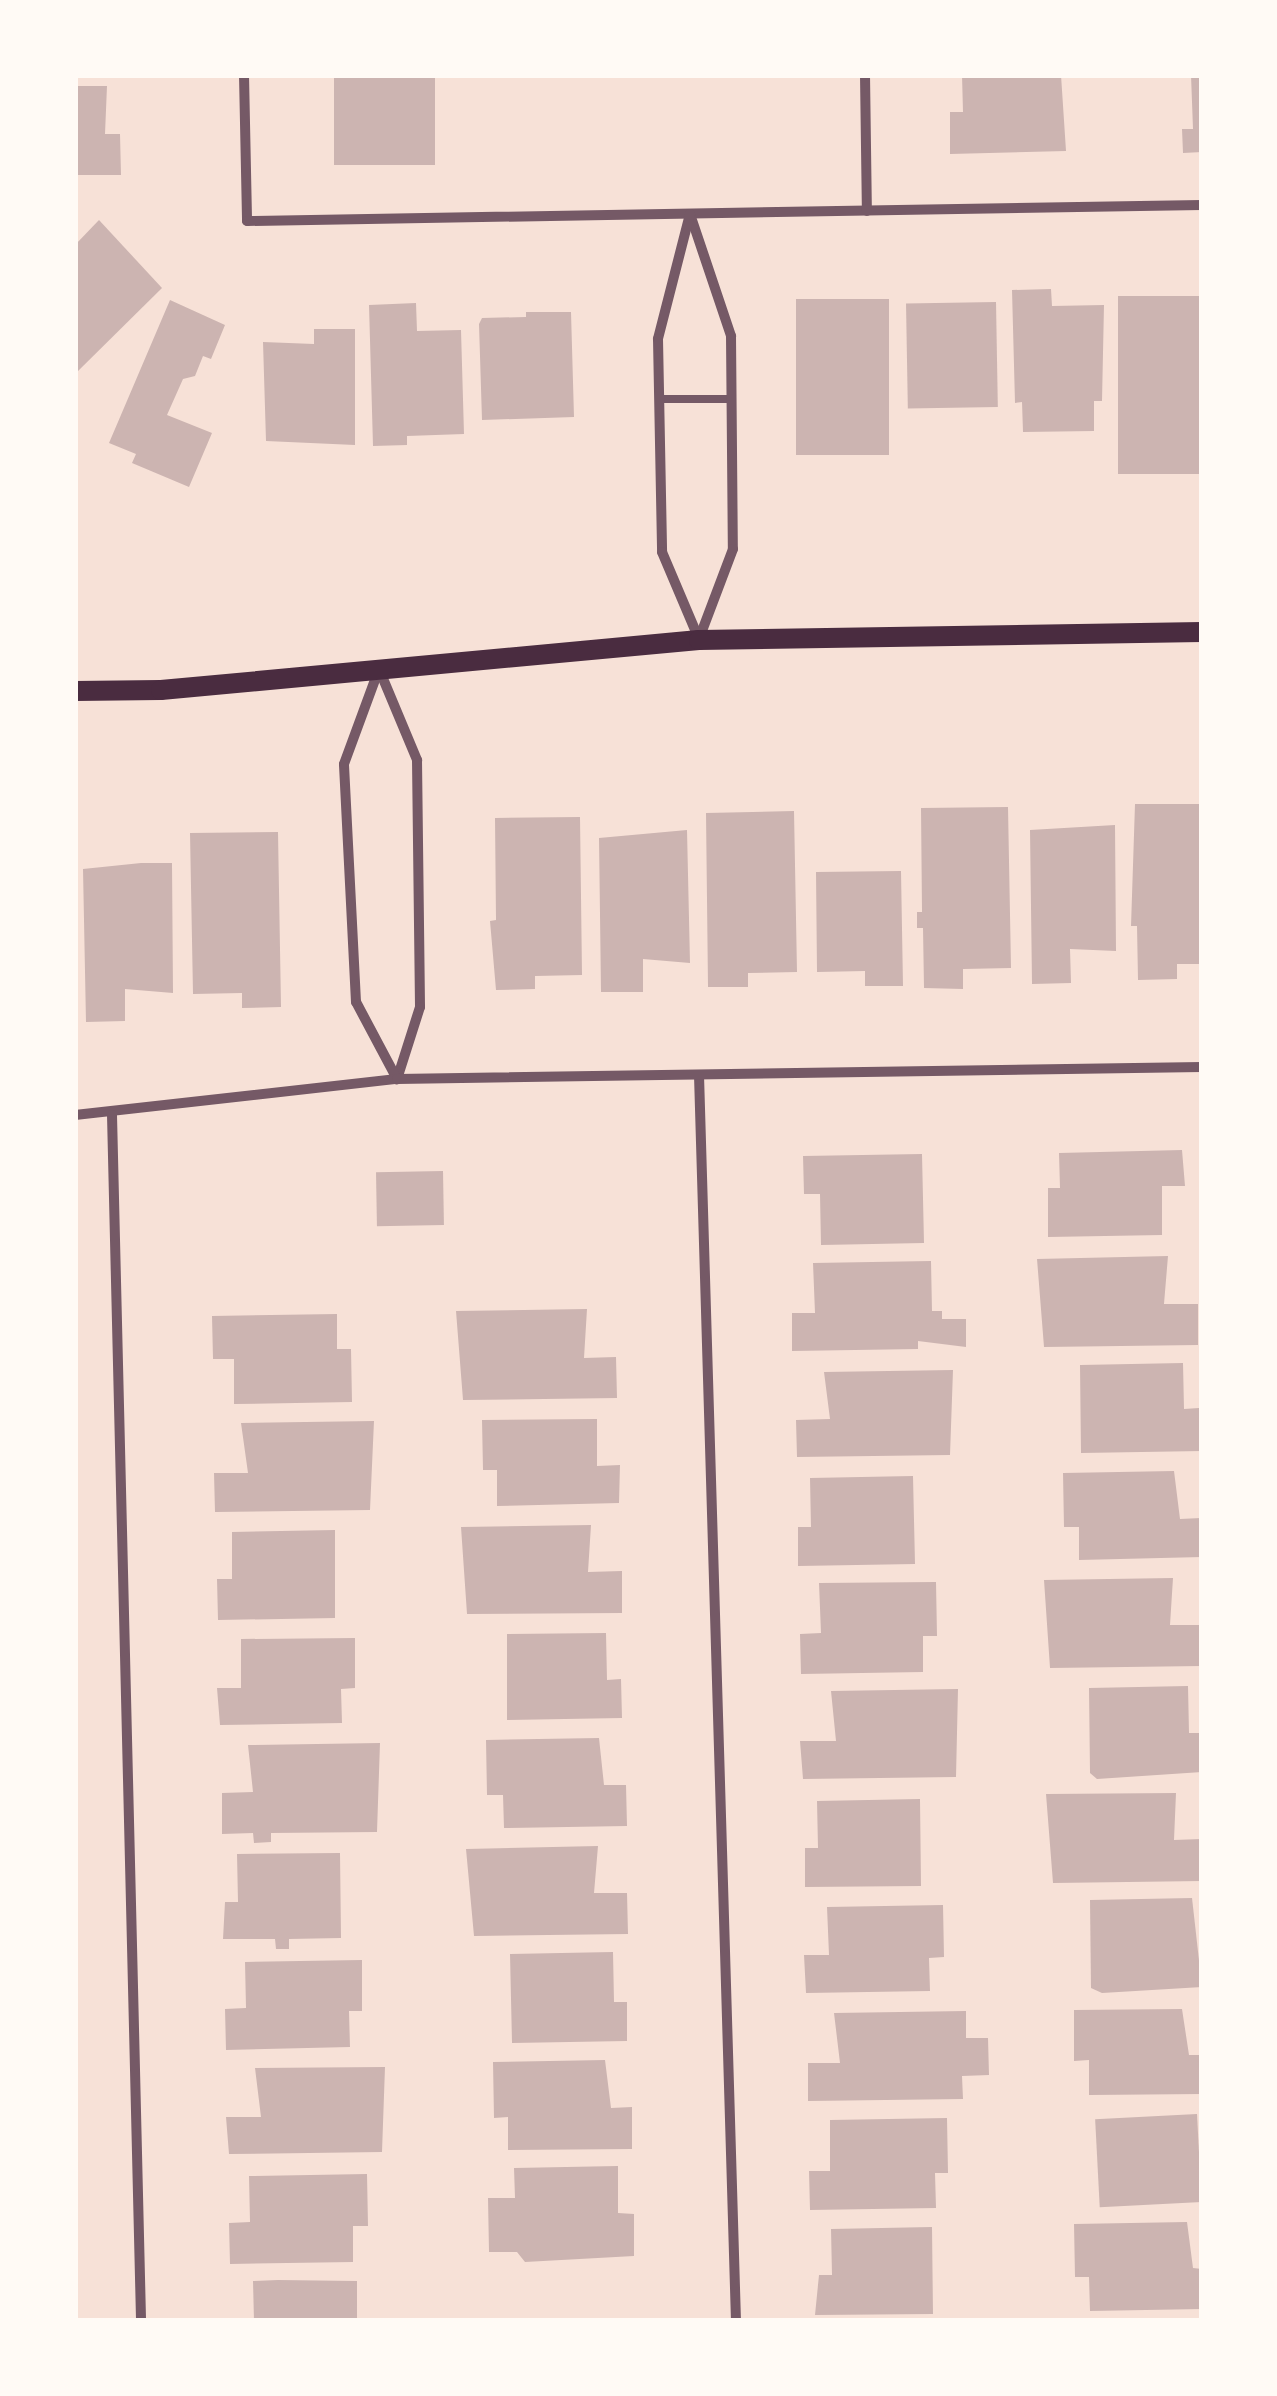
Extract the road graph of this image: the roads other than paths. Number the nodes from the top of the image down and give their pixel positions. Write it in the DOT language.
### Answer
graph roads {
  1 [pos="244,75"];
  2 [pos="865,75"];
  3 [pos="1202,205"];
  4 [pos="867,211"];
  5 [pos="690,214"];
  6 [pos="660,399"];
  7 [pos="731,399"];
  8 [pos="1202,632"];
  9 [pos="699,640"];
  10 [pos="380,670"];
  11 [pos="75,691"];
  12 [pos="1202,1067"];
  13 [pos="700,1075"];
  14 [pos="398,1079"];
  15 [pos="75,1115"];
  16 [pos="112,1115"];
  17 [pos="141,2321"];
  18 [pos="736,2321"];
  1 -- 5 [label="street"];
  2 -- 4 [label="street"];
  3 -- 4 [label="street"];
  4 -- 5 [label="street"];
  5 -- 6 [label="street"];
  5 -- 7 [label="street"];
  6 -- 7 [label="lane"];
  6 -- 9 [label="street"];
  7 -- 9 [label="street"];
  8 -- 9 [label="main road"];
  9 -- 10 [label="main road"];
  10 -- 11 [label="main road"];
  10 -- 14 [label="street"];
  10 -- 14 [label="street"];
  12 -- 13 [label="street"];
  13 -- 14 [label="street"];
  13 -- 18 [label="street"];
  14 -- 16 [label="street"];
  15 -- 16 [label="street"];
  16 -- 17 [label="street"];
}
